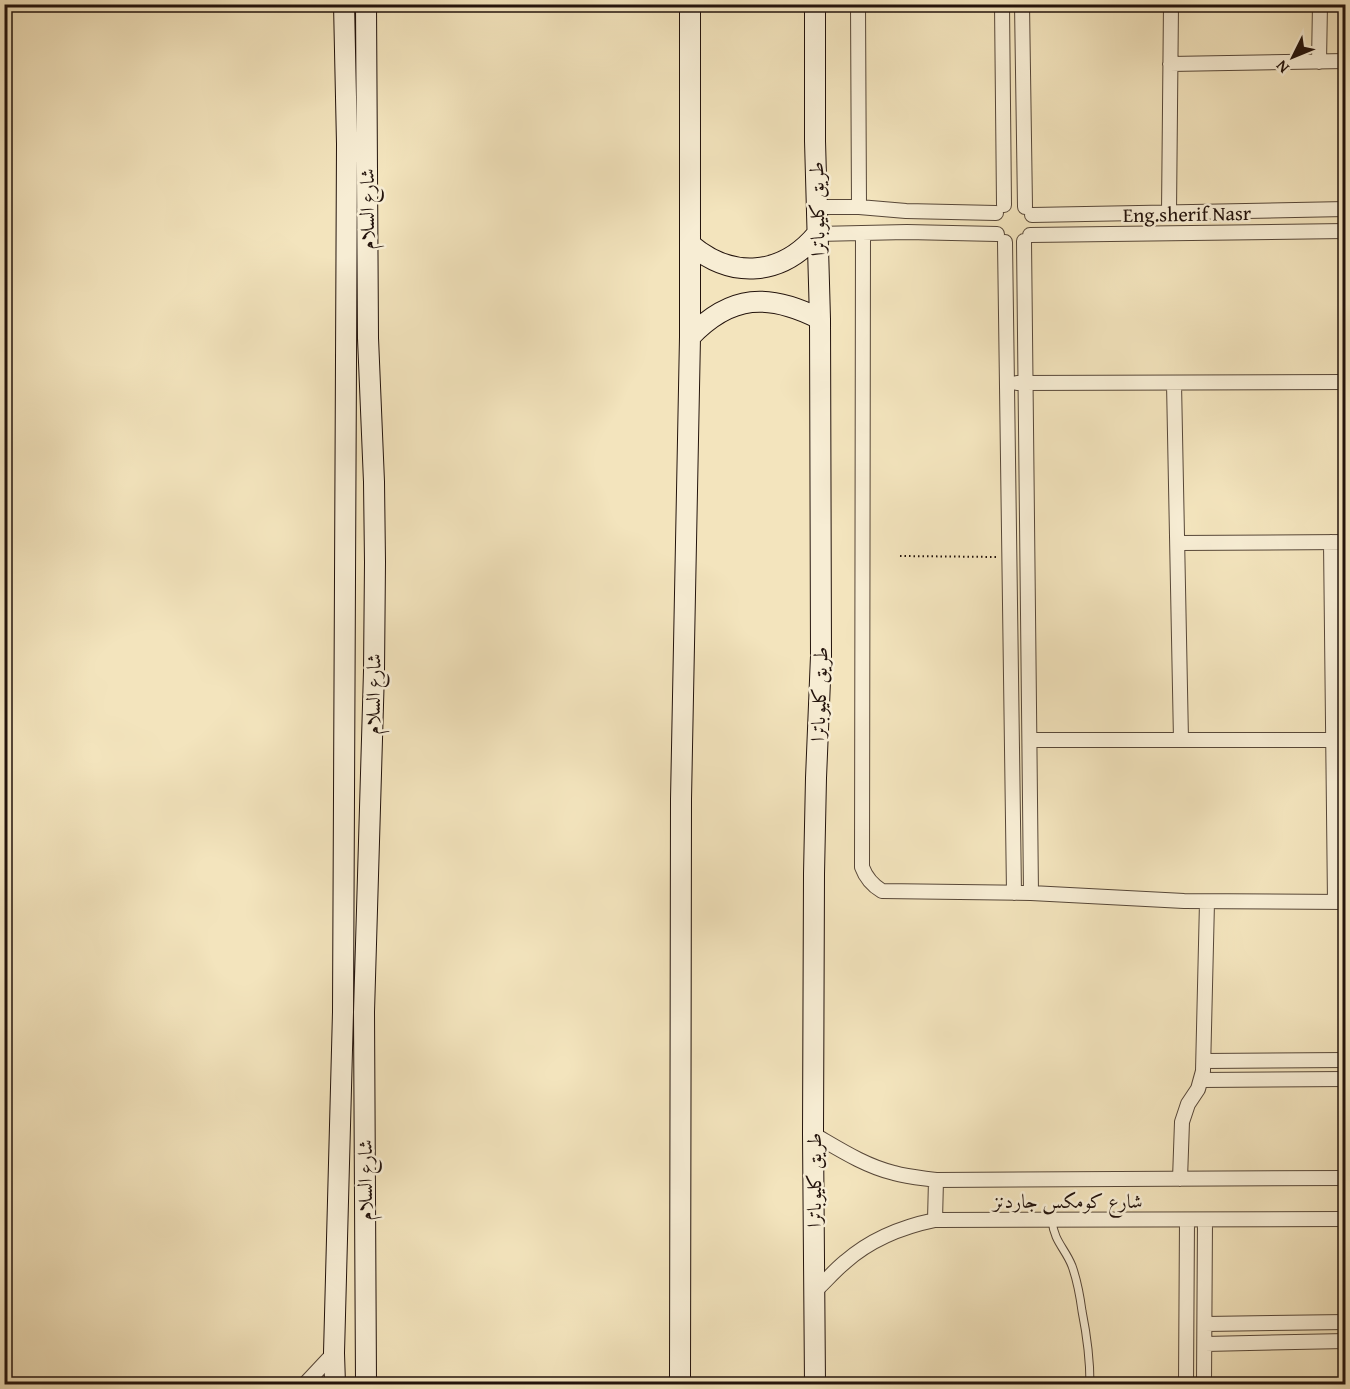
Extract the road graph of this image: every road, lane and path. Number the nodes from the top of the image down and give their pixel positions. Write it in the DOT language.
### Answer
graph roads {
  1 [pos="344,4"];
  2 [pos="366,4"];
  3 [pos="690,4"];
  4 [pos="815,4"];
  5 [pos="858,4"];
  6 [pos="1002,4"];
  7 [pos="1022,4"];
  8 [pos="1170,4"];
  9 [pos="1320,4"];
  10 [pos="1346,61"];
  11 [pos="1319,62"];
  12 [pos="1170,64"];
  13 [pos="816,207"];
  14 [pos="860,207"];
  15 [pos="1000,209"];
  16 [pos="1318,209"];
  17 [pos="1346,209"];
  18 [pos="906,211"];
  19 [pos="1028,211"];
  20 [pos="1169,212"];
  21 [pos="1319,231"];
  22 [pos="1346,231"];
  23 [pos="907,232"];
  24 [pos="863,233"];
  25 [pos="817,234"];
  26 [pos="1001,238"];
  27 [pos="1027,238"];
  28 [pos="690,244"];
  29 [pos="820,320"];
  30 [pos="690,337"];
  31 [pos="1346,382"];
  32 [pos="1006,383"];
  33 [pos="1024,383"];
  34 [pos="1174,383"];
  35 [pos="1330,542"];
  36 [pos="1346,542"];
  37 [pos="1178,543"];
  38 [pos="900,556"];
  39 [pos="1009,557"];
  40 [pos="1030,740"];
  41 [pos="1181,740"];
  42 [pos="1333,740"];
  43 [pos="1012,759"];
  44 [pos="1030,760"];
  45 [pos="1014,893"];
  46 [pos="1031,893"];
  47 [pos="1207,902"];
  48 [pos="1340,902"];
  49 [pos="343,1012"];
  50 [pos="364,1012"];
  51 [pos="1346,1060"];
  52 [pos="1204,1061"];
  53 [pos="1346,1079"];
  54 [pos="1201,1080"];
  55 [pos="813,1134"];
  56 [pos="1179,1179"];
  57 [pos="1346,1179"];
  58 [pos="936,1180"];
  59 [pos="1346,1219"];
  60 [pos="935,1220"];
  61 [pos="1052,1220"];
  62 [pos="1186,1220"];
  63 [pos="1205,1220"];
  64 [pos="814,1292"];
  65 [pos="1346,1322"];
  66 [pos="1205,1323"];
  67 [pos="1346,1341"];
  68 [pos="1204,1344"];
  69 [pos="334,1353"];
  70 [pos="305,1384"];
  71 [pos="335,1384"];
  72 [pos="366,1384"];
  73 [pos="680,1384"];
  74 [pos="815,1384"];
  75 [pos="1090,1384"];
  76 [pos="1186,1384"];
  77 [pos="1204,1384"];
  1 -- 49 [label="main road, شارع السلام"];
  2 -- 50 [label="main road, شارع السلام"];
  3 -- 28 [label="main road"];
  4 -- 13 [label="main road, طريق كليوباترا"];
  5 -- 14 [label="street"];
  6 -- 15 [label="street"];
  7 -- 19 [label="street"];
  8 -- 12 [label="street"];
  9 -- 11 [label="street"];
  10 -- 11 [label="street"];
  11 -- 12 [label="street"];
  12 -- 20 [label="street"];
  13 -- 14 [label="street"];
  13 -- 25 [label="main road, طريق كليوباترا"];
  14 -- 18 [label="street"];
  15 -- 18 [label="street"];
  15 -- 19 [label="street"];
  15 -- 26 [label="street"];
  16 -- 17 [label="street"];
  16 -- 20 [label="street"];
  16 -- 21 [label="street"];
  18 -- 23 [label="street"];
  19 -- 20 [label="street"];
  19 -- 27 [label="street"];
  21 -- 22 [label="street, Eng.sherif Nasr"];
  21 -- 27 [label="street, Eng.sherif Nasr"];
  23 -- 24 [label="street"];
  23 -- 26 [label="street"];
  24 -- 25 [label="street"];
  24 -- 45 [label="street"];
  25 -- 28 [label="main road"];
  25 -- 29 [label="main road, طريق كليوباترا"];
  26 -- 27 [label="street"];
  26 -- 32 [label="street"];
  27 -- 33 [label="street"];
  28 -- 30 [label="main road"];
  29 -- 30 [label="main road"];
  29 -- 55 [label="main road, طريق كليوباترا"];
  30 -- 73 [label="main road"];
  31 -- 34 [label="street"];
  32 -- 33 [label="street"];
  32 -- 39 [label="street"];
  33 -- 34 [label="street"];
  33 -- 40 [label="street"];
  34 -- 37 [label="street"];
  35 -- 36 [label="street"];
  35 -- 37 [label="street"];
  35 -- 42 [label="street"];
  37 -- 41 [label="street"];
  38 -- 39 [label="path"];
  39 -- 43 [label="street"];
  40 -- 41 [label="street"];
  40 -- 44 [label="street"];
  41 -- 42 [label="street"];
  42 -- 48 [label="street"];
  43 -- 44 [label="street"];
  43 -- 45 [label="street"];
  44 -- 46 [label="street"];
  45 -- 46 [label="street"];
  46 -- 47 [label="street"];
  47 -- 48 [label="street"];
  47 -- 52 [label="street"];
  49 -- 50 [label="main road"];
  49 -- 69 [label="main road, شارع السلام"];
  50 -- 72 [label="main road, شارع السلام"];
  51 -- 52 [label="street"];
  52 -- 54 [label="street"];
  53 -- 54 [label="street"];
  54 -- 56 [label="street"];
  55 -- 58 [label="street, شارع كومكس جاردنز"];
  55 -- 64 [label="main road, طريق كليوباترا"];
  56 -- 57 [label="street, شارع كومكس جاردنز"];
  56 -- 58 [label="street, شارع كومكس جاردنز"];
  58 -- 60 [label="street"];
  59 -- 63 [label="street, شارع كومكس جاردنز"];
  60 -- 61 [label="street, شارع كومكس جاردنز"];
  60 -- 64 [label="street, شارع كومكس جاردنز"];
  61 -- 62 [label="street, شارع كومكس جاردنز"];
  61 -- 75 [label="lane"];
  62 -- 63 [label="street, شارع كومكس جاردنز"];
  62 -- 76 [label="street"];
  63 -- 66 [label="street"];
  64 -- 74 [label="main road, طريق كليوباترا"];
  65 -- 66 [label="street"];
  66 -- 68 [label="street"];
  67 -- 68 [label="street"];
  68 -- 77 [label="street"];
  69 -- 70 [label="street"];
  69 -- 71 [label="main road, شارع السلام"];
}
